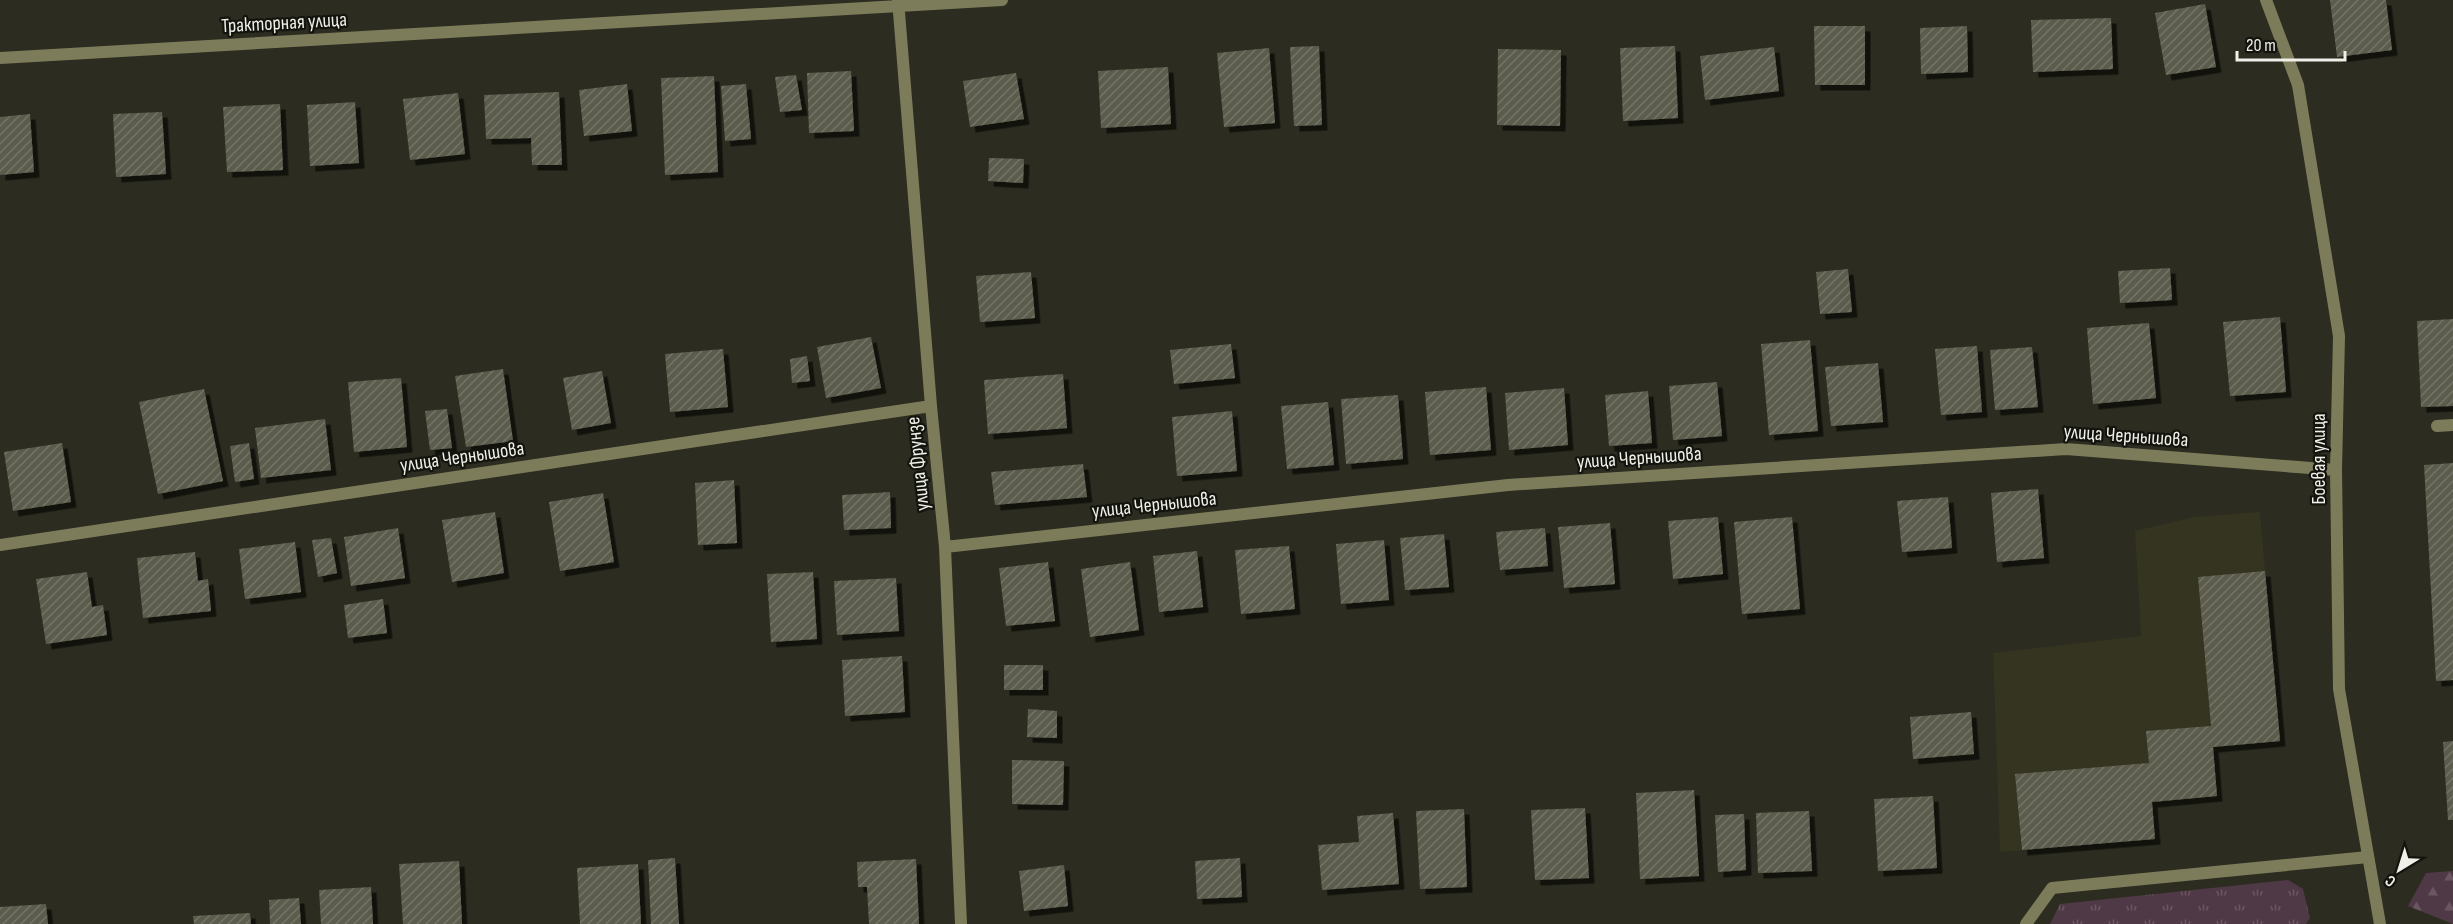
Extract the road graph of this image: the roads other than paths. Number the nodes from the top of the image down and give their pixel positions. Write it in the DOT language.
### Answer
graph roads {
  1 [pos="1002,0"];
  2 [pos="2266,0"];
  3 [pos="898,3"];
  4 [pos="0,58"];
  5 [pos="931,406"];
  6 [pos="2453,425"];
  7 [pos="2437,426"];
  8 [pos="2336,470"];
  9 [pos="0,545"];
  10 [pos="945,547"];
  11 [pos="2368,857"];
  12 [pos="961,924"];
  13 [pos="2026,924"];
  14 [pos="2380,924"];
  1 -- 3 [label="street, Тракторная улица"];
  2 -- 8 [label="street, Боевая улица"];
  3 -- 4 [label="street, Тракторная улица"];
  3 -- 5 [label="street, улица Фрунзе"];
  5 -- 9 [label="street, улица Чернышова"];
  5 -- 10 [label="street, улица Фрунзе"];
  6 -- 7 [label="street"];
  8 -- 10 [label="street, улица Чернышова"];
  8 -- 11 [label="street, Боевая улица"];
  10 -- 12 [label="street, улица Фрунзе"];
  11 -- 13 [label="street"];
  11 -- 14 [label="street, Боевая улица"];
}
